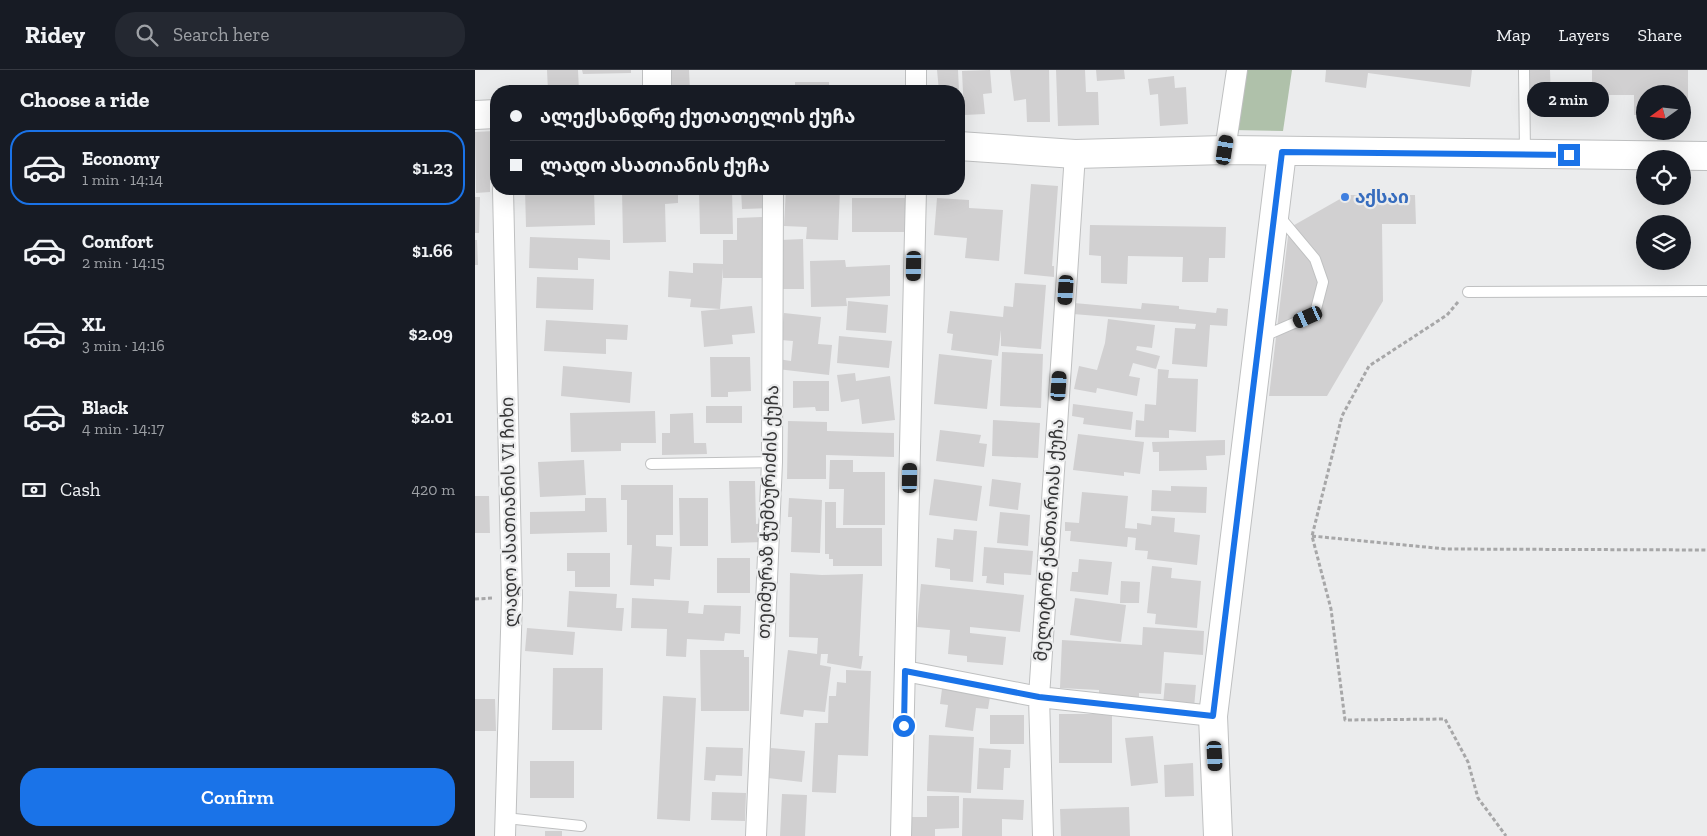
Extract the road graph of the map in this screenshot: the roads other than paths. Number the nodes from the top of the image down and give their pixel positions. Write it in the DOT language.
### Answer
graph roads {
  1 [pos="657,70"];
  2 [pos="916,70"];
  3 [pos="1237,70"];
  4 [pos="1524,70"];
  5 [pos="657,85"];
  6 [pos="916,85"];
  7 [pos="490,114"];
  8 [pos="475,115"];
  9 [pos="965,146"];
  10 [pos="1225,150"];
  11 [pos="1282,152"];
  12 [pos="1075,154"];
  13 [pos="1525,154"];
  14 [pos="1707,156"];
  15 [pos="503,195"];
  16 [pos="773,195"];
  17 [pos="916,195"];
  18 [pos="1275,211"];
  19 [pos="1707,291"];
  20 [pos="1468,292"];
  21 [pos="1259,339"];
  22 [pos="772,462"];
  23 [pos="651,464"];
  24 [pos="905,671"];
  25 [pos="1039,697"];
  26 [pos="1213,716"];
  27 [pos="581,826"];
  28 [pos="505,827"];
  29 [pos="756,836"];
  30 [pos="901,836"];
  31 [pos="1043,836"];
  32 [pos="1218,836"];
  1 -- 5 [label="main road"];
  2 -- 6 [label="street"];
  3 -- 10 [label="street"];
  4 -- 13 [label="lane"];
  7 -- 8 [label="main road"];
  9 -- 12 [label="main road"];
  10 -- 11 [label="main road"];
  10 -- 12 [label="main road"];
  11 -- 13 [label="main road"];
  11 -- 18 [label="main road"];
  12 -- 25 [label="street, მელიტონ ქანთარიას ქუჩა"];
  13 -- 14 [label="main road"];
  15 -- 28 [label="street, ლადო ასათიანის VI ჩიხი"];
  16 -- 22 [label="street, თეიმურაზ ჭუმბურიძის ქუჩა"];
  17 -- 24 [label="street"];
  18 -- 21 [label="main road"];
  18 -- 21 [label="lane"];
  19 -- 20 [label="lane"];
  21 -- 26 [label="main road"];
  22 -- 23 [label="lane"];
  22 -- 29 [label="street, თეიმურაზ ჭუმბურიძის ქუჩა"];
  24 -- 25 [label="street"];
  24 -- 30 [label="street"];
  25 -- 26 [label="street"];
  25 -- 31 [label="street, მელიტონ ქანთარიას ქუჩა"];
  26 -- 32 [label="main road"];
  27 -- 28 [label="lane"];
}
